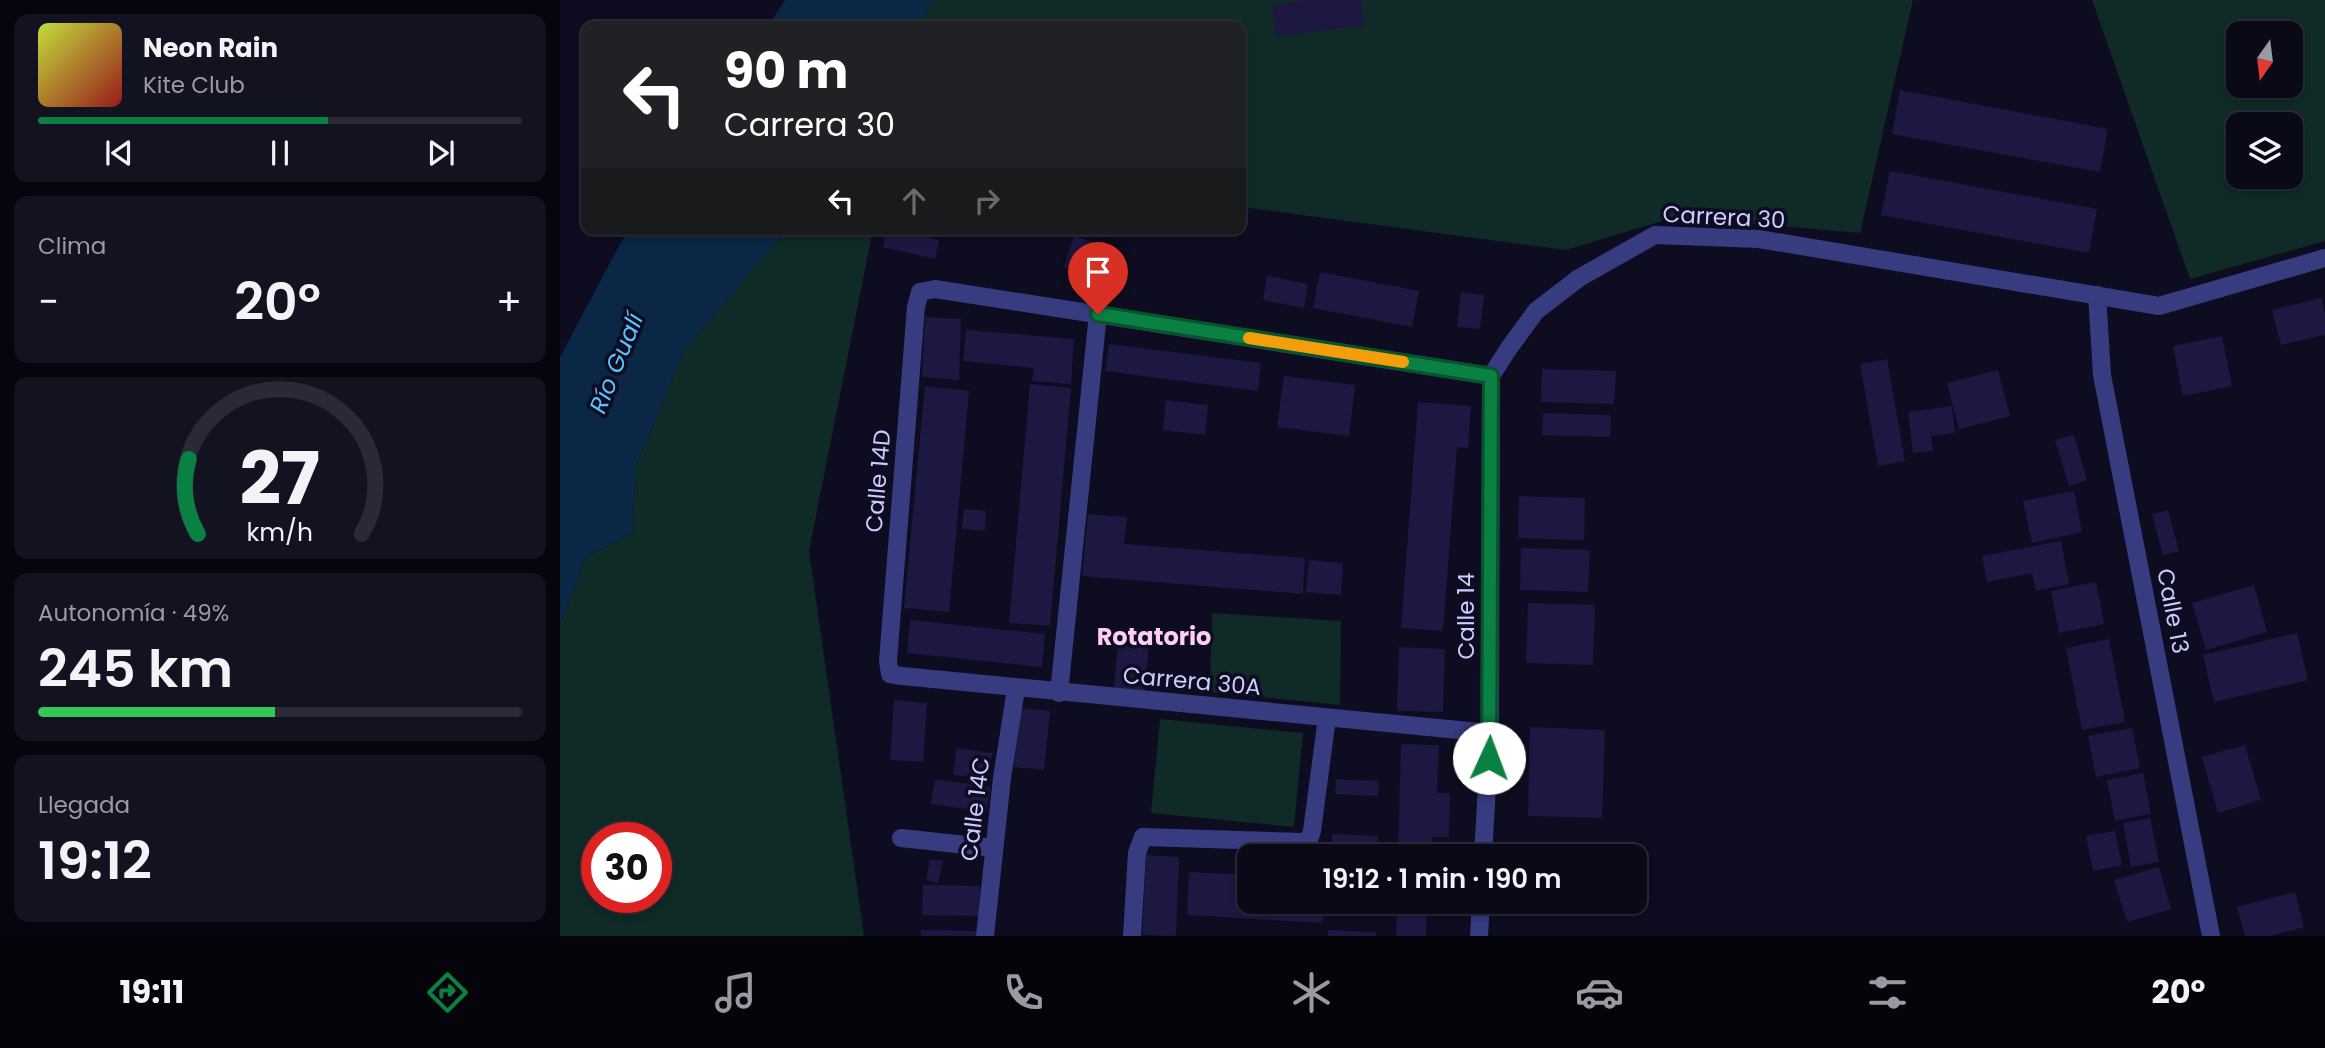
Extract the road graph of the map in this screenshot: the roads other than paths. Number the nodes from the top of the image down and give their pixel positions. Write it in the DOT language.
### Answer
graph roads {
  1 [pos="2325,258"];
  2 [pos="2097,295"];
  3 [pos="1098,314"];
  4 [pos="1491,376"];
  5 [pos="890,674"];
  6 [pos="1016,689"];
  7 [pos="1059,693"];
  8 [pos="1326,718"];
  9 [pos="1490,733"];
  10 [pos="901,838"];
  11 [pos="1484,844"];
  12 [pos="994,848"];
  13 [pos="1480,914"];
  14 [pos="985,936"];
  15 [pos="1132,936"];
  16 [pos="1479,936"];
  17 [pos="2211,936"];
  1 -- 2 [label="street, Carrera 30"];
  2 -- 4 [label="street, Carrera 30"];
  2 -- 17 [label="street, Calle 13"];
  3 -- 4 [label="street"];
  3 -- 5 [label="street, Calle 14D"];
  3 -- 7 [label="street"];
  4 -- 9 [label="street, Calle 14"];
  5 -- 6 [label="street, Carrera 30A"];
  6 -- 7 [label="street, Carrera 30A"];
  6 -- 12 [label="street, Calle 14C"];
  7 -- 8 [label="street, Carrera 30A"];
  8 -- 9 [label="street, Carrera 30A"];
  8 -- 15 [label="street"];
  9 -- 11 [label="street, Calle 14"];
  10 -- 12 [label="street"];
  12 -- 14 [label="street, Calle 14C"];
  13 -- 16 [label="street"];
}
